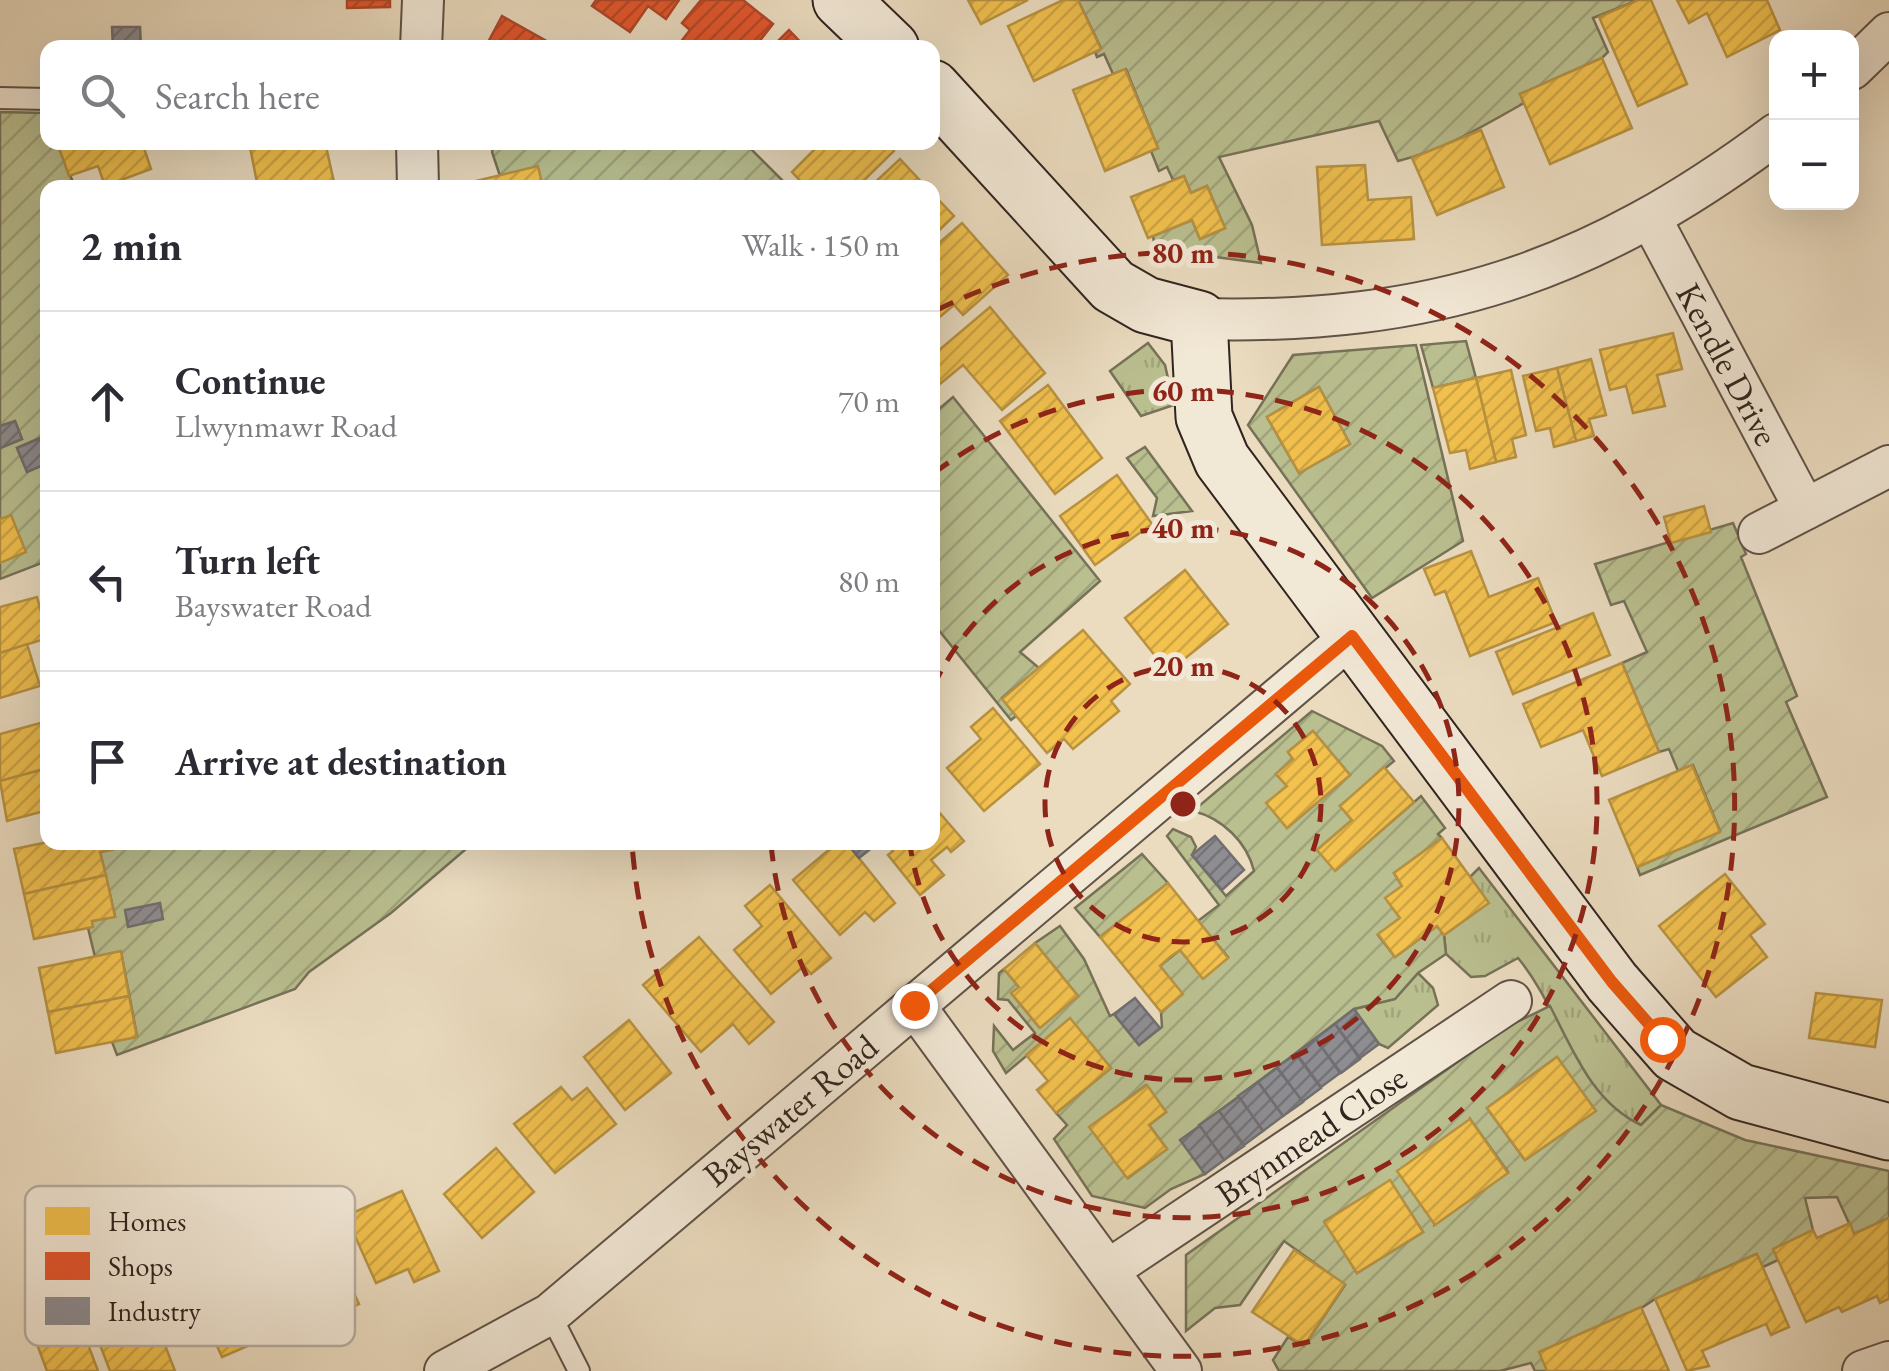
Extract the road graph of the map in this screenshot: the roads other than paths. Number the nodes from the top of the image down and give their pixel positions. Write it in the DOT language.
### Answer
graph roads {
  1 [pos="423,0"];
  2 [pos="840,0"];
  3 [pos="1889,33"];
  4 [pos="421,40"];
  5 [pos="882,40"];
  6 [pos="1859,62"];
  7 [pos="940,97"];
  8 [pos="0,98"];
  9 [pos="40,99"];
  10 [pos="1769,139"];
  11 [pos="417,150"];
  12 [pos="418,180"];
  13 [pos="1651,219"];
  14 [pos="1199,318"];
  15 [pos="1889,466"];
  16 [pos="1805,509"];
  17 [pos="1759,533"];
  18 [pos="1352,636"];
  19 [pos="1511,1000"];
  20 [pos="914,1005"];
  21 [pos="1889,1132"];
  22 [pos="1110,1269"];
  23 [pos="550,1314"];
  24 [pos="1889,1362"];
  25 [pos="445,1371"];
  26 [pos="579,1371"];
  27 [pos="1181,1371"];
  28 [pos="1863,1371"];
  1 -- 4 [label="street"];
  2 -- 5 [label="street"];
  3 -- 6 [label="street"];
  7 -- 14 [label="street"];
  8 -- 9 [label="lane"];
  10 -- 13 [label="street"];
  11 -- 12 [label="street"];
  13 -- 14 [label="street"];
  13 -- 16 [label="street, Kendle Drive"];
  14 -- 18 [label="street"];
  15 -- 16 [label="street"];
  16 -- 17 [label="street"];
  18 -- 20 [label="street, Bayswater Road"];
  18 -- 21 [label="street"];
  19 -- 22 [label="street, Brynmead Close"];
  20 -- 22 [label="street"];
  20 -- 23 [label="street, Bayswater Road"];
  22 -- 27 [label="street"];
  23 -- 25 [label="street, Bayswater Road"];
  23 -- 26 [label="lane"];
  24 -- 28 [label="street"];
}
